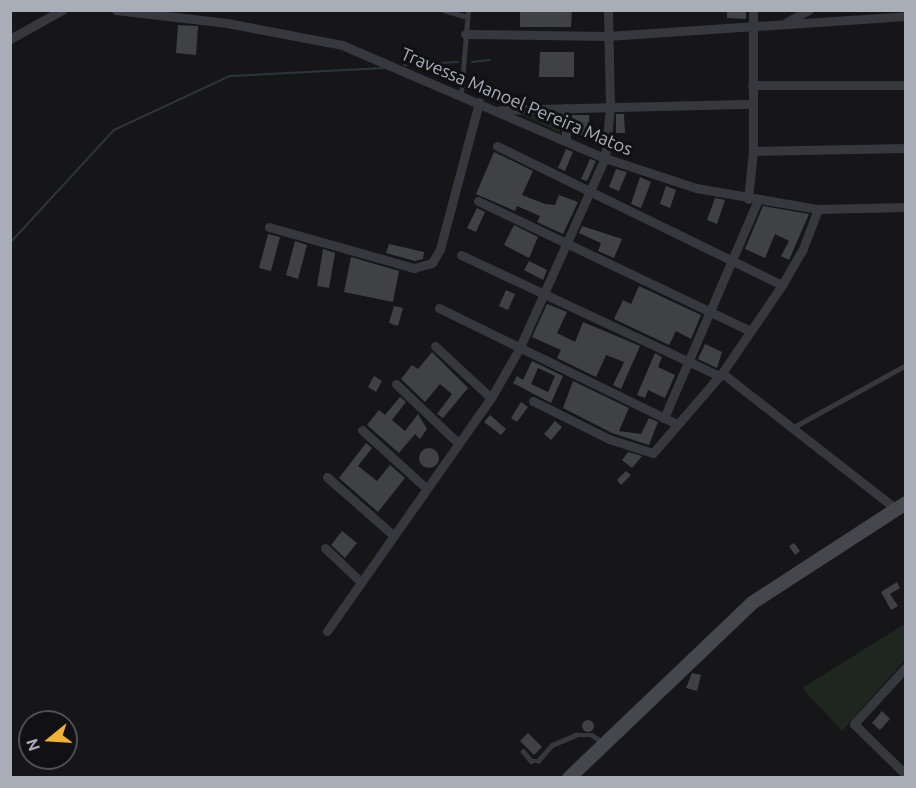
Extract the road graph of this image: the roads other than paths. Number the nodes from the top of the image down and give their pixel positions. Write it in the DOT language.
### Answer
graph roads {
  1 [pos="62,10"];
  2 [pos="116,10"];
  3 [pos="444,10"];
  4 [pos="468,10"];
  5 [pos="608,10"];
  6 [pos="753,10"];
  7 [pos="809,10"];
  8 [pos="906,16"];
  9 [pos="467,17"];
  10 [pos="782,25"];
  11 [pos="753,29"];
  12 [pos="465,34"];
  13 [pos="607,36"];
  14 [pos="10,39"];
  15 [pos="752,85"];
  16 [pos="906,85"];
  17 [pos="461,94"];
  18 [pos="478,102"];
  19 [pos="752,104"];
  20 [pos="610,107"];
  21 [pos="566,108"];
  22 [pos="496,110"];
  23 [pos="566,141"];
  24 [pos="497,146"];
  25 [pos="906,148"];
  26 [pos="753,151"];
  27 [pos="605,158"];
  28 [pos="588,192"];
  29 [pos="753,200"];
  30 [pos="478,201"];
  31 [pos="906,207"];
  32 [pos="818,209"];
  33 [pos="269,227"];
  34 [pos="565,244"];
  35 [pos="461,255"];
  36 [pos="733,261"];
  37 [pos="782,285"];
  38 [pos="540,295"];
  39 [pos="439,308"];
  40 [pos="711,311"];
  41 [pos="750,331"];
  42 [pos="435,346"];
  43 [pos="519,349"];
  44 [pos="689,362"];
  45 [pos="906,365"];
  46 [pos="719,374"];
  47 [pos="396,384"];
  48 [pos="491,398"];
  49 [pos="533,401"];
  50 [pos="664,418"];
  51 [pos="675,423"];
  52 [pos="792,428"];
  53 [pos="362,430"];
  54 [pos="458,443"];
  55 [pos="327,477"];
  56 [pos="426,488"];
  57 [pos="900,506"];
  58 [pos="393,535"];
  59 [pos="325,548"];
  60 [pos="360,581"];
  61 [pos="327,632"];
  62 [pos="906,667"];
  63 [pos="606,745"];
  64 [pos="523,751"];
  65 [pos="906,775"];
  66 [pos="569,777"];
  1 -- 14 [label="street"];
  2 -- 17 [label="street, Travessa Manoel Pereira Matos"];
  3 -- 9 [label="lane"];
  4 -- 9 [label="lane"];
  5 -- 13 [label="street"];
  6 -- 11 [label="street"];
  7 -- 10 [label="street"];
  8 -- 10 [label="street"];
  9 -- 12 [label="lane"];
  10 -- 11 [label="street"];
  11 -- 13 [label="street"];
  11 -- 15 [label="street"];
  12 -- 13 [label="street"];
  12 -- 17 [label="lane"];
  13 -- 20 [label="street"];
  15 -- 16 [label="street"];
  15 -- 19 [label="street"];
  17 -- 18 [label="street, Travessa Manoel Pereira Matos"];
  18 -- 22 [label="street, Travessa Manoel Pereira Matos"];
  18 -- 33 [label="street"];
  19 -- 20 [label="street"];
  19 -- 26 [label="street"];
  20 -- 21 [label="street"];
  20 -- 27 [label="street"];
  21 -- 22 [label="street"];
  21 -- 23 [label="street"];
  22 -- 23 [label="street, Travessa Manoel Pereira Matos"];
  23 -- 27 [label="street, Travessa Manoel Pereira Matos"];
  24 -- 28 [label="street"];
  25 -- 26 [label="street"];
  26 -- 29 [label="street"];
  27 -- 28 [label="street"];
  27 -- 29 [label="street, Travessa Manoel Pereira Matos"];
  28 -- 34 [label="street"];
  28 -- 36 [label="street"];
  29 -- 32 [label="street, Travessa Manoel Pereira Matos"];
  29 -- 36 [label="street"];
  30 -- 34 [label="street"];
  31 -- 32 [label="street, Travessa Manoel Pereira Matos"];
  32 -- 37 [label="street"];
  34 -- 38 [label="street"];
  34 -- 40 [label="street"];
  35 -- 38 [label="street"];
  36 -- 37 [label="street"];
  36 -- 40 [label="street"];
  37 -- 41 [label="street"];
  38 -- 43 [label="street"];
  38 -- 44 [label="street"];
  39 -- 43 [label="street"];
  40 -- 41 [label="street"];
  40 -- 44 [label="street"];
  41 -- 46 [label="street"];
  42 -- 48 [label="street"];
  43 -- 48 [label="street"];
  43 -- 50 [label="street"];
  44 -- 46 [label="street"];
  44 -- 50 [label="street"];
  45 -- 52 [label="lane"];
  46 -- 51 [label="street"];
  46 -- 52 [label="street"];
  47 -- 54 [label="street"];
  48 -- 54 [label="street"];
  49 -- 51 [label="street"];
  50 -- 51 [label="street"];
  52 -- 57 [label="street"];
  53 -- 56 [label="street"];
  54 -- 56 [label="street"];
  55 -- 58 [label="street"];
  56 -- 58 [label="street"];
  57 -- 63 [label="street"];
  58 -- 60 [label="street"];
  59 -- 60 [label="street"];
  60 -- 61 [label="street"];
  62 -- 65 [label="street"];
  63 -- 64 [label="lane"];
  63 -- 66 [label="street"];
}
